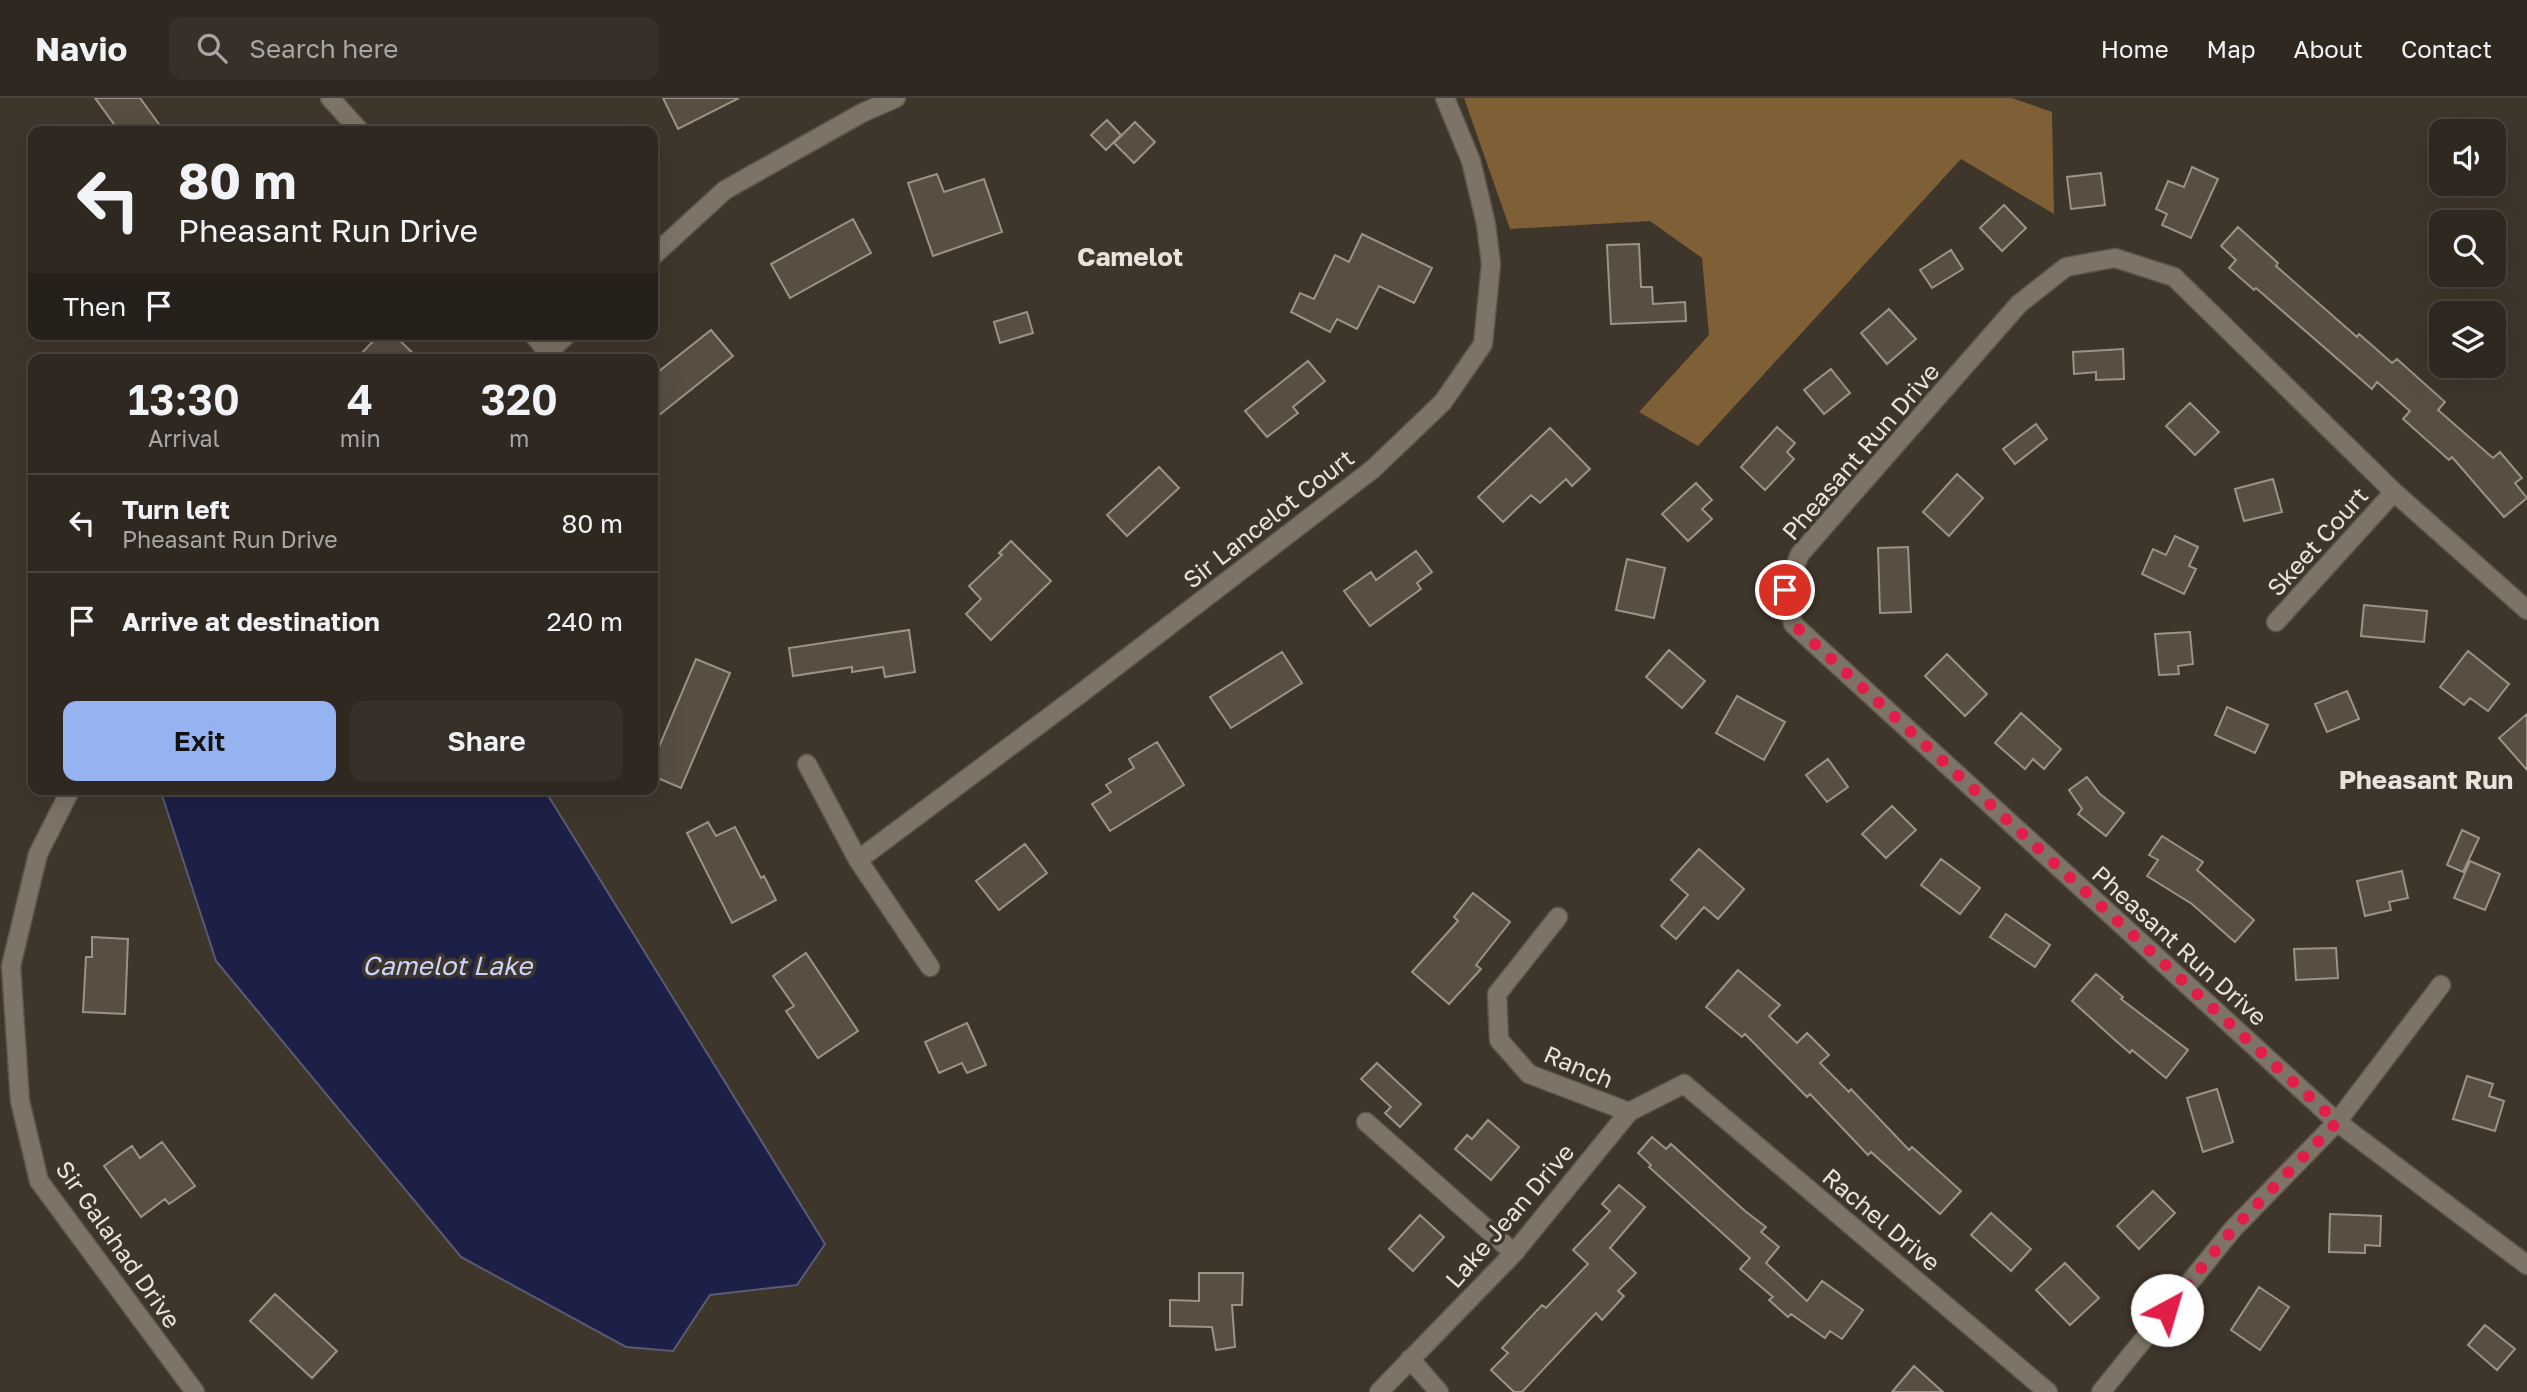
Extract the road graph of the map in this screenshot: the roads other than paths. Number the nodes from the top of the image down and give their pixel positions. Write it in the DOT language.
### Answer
graph roads {
  1 [pos="330,98"];
  2 [pos="896,98"];
  3 [pos="1445,98"];
  4 [pos="355,126"];
  5 [pos="658,251"];
  6 [pos="562,340"];
  7 [pos="547,354"];
  8 [pos="2395,492"];
  9 [pos="2527,610"];
  10 [pos="2276,622"];
  11 [pos="807,764"];
  12 [pos="68,795"];
  13 [pos="858,860"];
  14 [pos="1558,917"];
  15 [pos="930,967"];
  16 [pos="2441,985"];
  17 [pos="1684,1084"];
  18 [pos="1629,1112"];
  19 [pos="1366,1122"];
  20 [pos="2337,1122"];
  21 [pos="1514,1253"];
  22 [pos="2527,1265"];
  23 [pos="1410,1359"];
  24 [pos="195,1392"];
  25 [pos="1379,1392"];
  26 [pos="1439,1392"];
  27 [pos="2048,1392"];
  28 [pos="2101,1392"];
  1 -- 4 [label="street"];
  2 -- 5 [label="street"];
  3 -- 13 [label="street, Sir Lancelot Court"];
  6 -- 7 [label="street"];
  8 -- 9 [label="street, Pheasant Run Drive"];
  8 -- 10 [label="street, Skeet Court"];
  8 -- 20 [label="street, Pheasant Run Drive"];
  11 -- 13 [label="street"];
  12 -- 24 [label="street, Sir Galahad Drive"];
  13 -- 15 [label="street"];
  14 -- 18 [label="street, Ranch"];
  16 -- 20 [label="street"];
  17 -- 18 [label="street, Lake Jean Drive"];
  17 -- 27 [label="street, Rachel Drive"];
  18 -- 21 [label="street, Lake Jean Drive"];
  19 -- 21 [label="street"];
  20 -- 22 [label="street, Pheasant Run Drive"];
  20 -- 28 [label="street"];
  21 -- 23 [label="street, Lake Jean Drive"];
  23 -- 25 [label="street, Lake Jean Drive"];
  23 -- 26 [label="street"];
}
